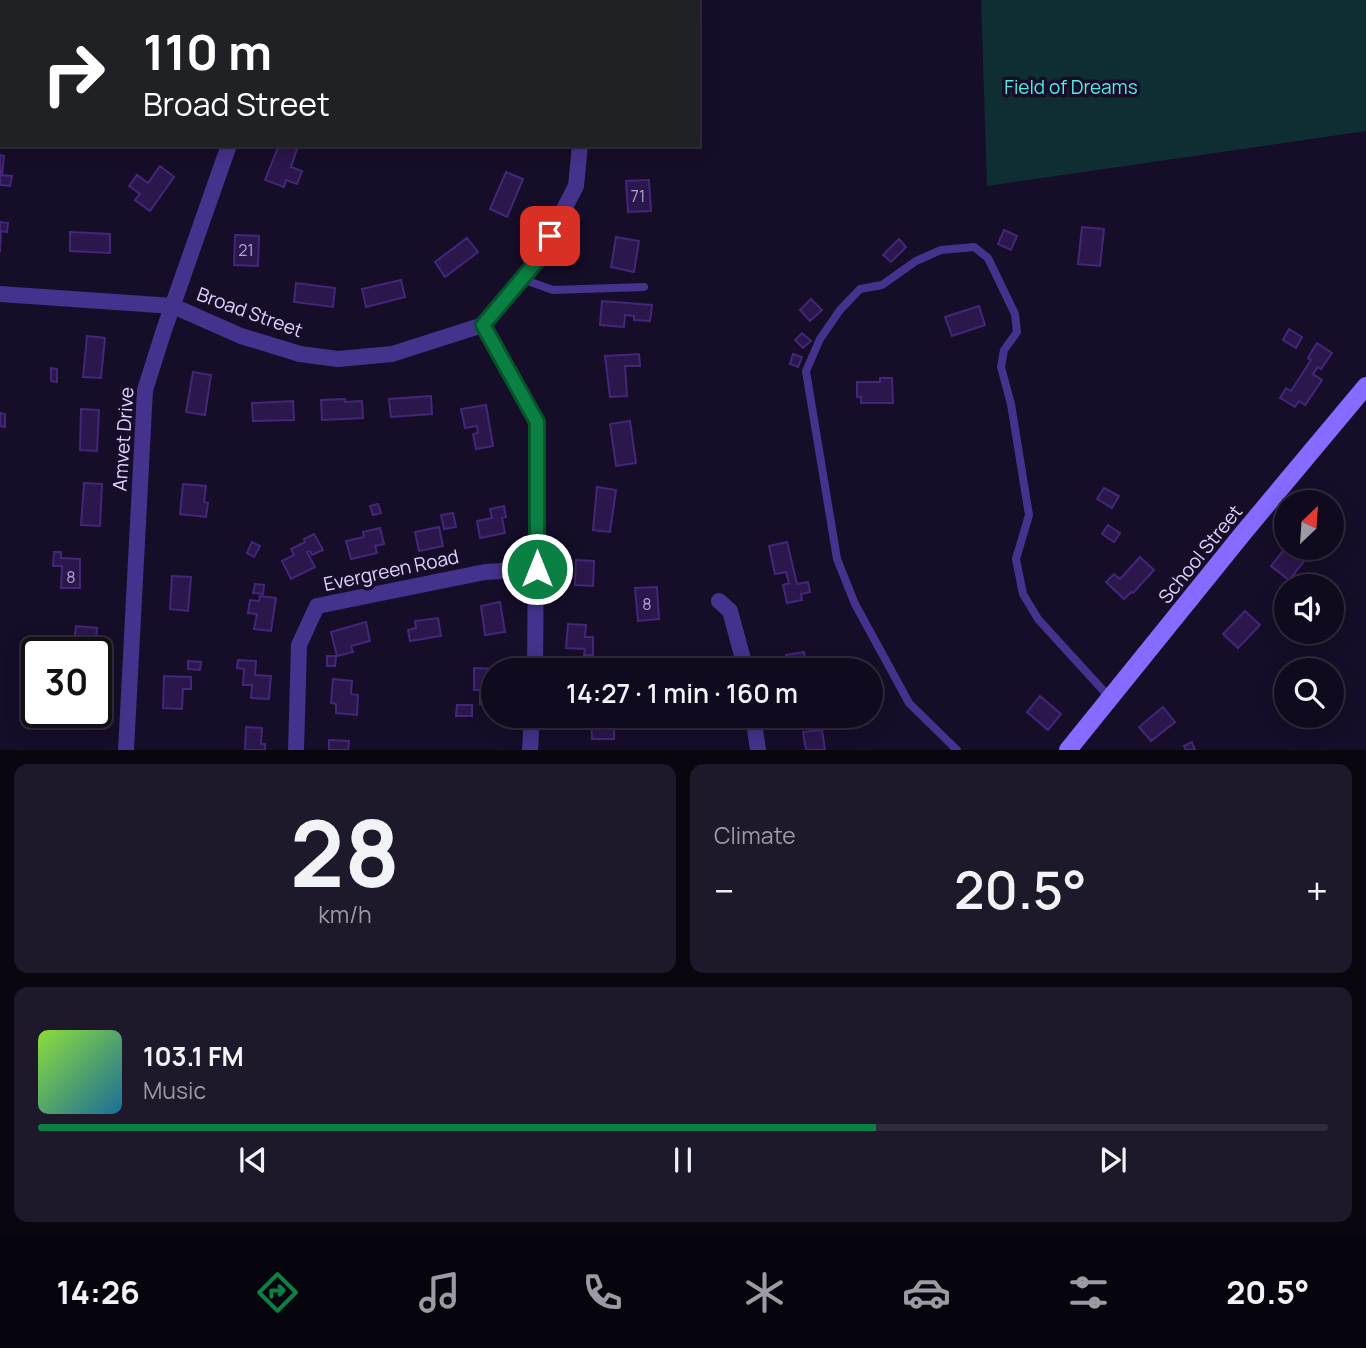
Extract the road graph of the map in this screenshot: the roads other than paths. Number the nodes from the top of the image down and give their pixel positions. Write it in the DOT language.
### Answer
graph roads {
  1 [pos="228,147"];
  2 [pos="580,147"];
  3 [pos="522,279"];
  4 [pos="644,287"];
  5 [pos="0,294"];
  6 [pos="173,306"];
  7 [pos="483,325"];
  8 [pos="1366,386"];
  9 [pos="537,569"];
  10 [pos="719,601"];
  11 [pos="535,658"];
  12 [pos="743,658"];
  13 [pos="1111,699"];
  14 [pos="531,728"];
  15 [pos="755,728"];
  16 [pos="125,750"];
  17 [pos="296,750"];
  18 [pos="530,750"];
  19 [pos="758,750"];
  20 [pos="957,750"];
  21 [pos="1068,750"];
  1 -- 6 [label="street, Amvet Drive"];
  2 -- 3 [label="street"];
  3 -- 4 [label="lane"];
  3 -- 7 [label="street"];
  5 -- 6 [label="street, Broad Street"];
  6 -- 7 [label="street, Broad Street"];
  6 -- 16 [label="street, Amvet Drive"];
  7 -- 9 [label="street"];
  8 -- 13 [label="street, School Street"];
  9 -- 11 [label="street"];
  9 -- 17 [label="street, Evergreen Road"];
  10 -- 12 [label="street"];
  13 -- 20 [label="lane"];
  13 -- 21 [label="street, School Street"];
  14 -- 18 [label="street"];
  15 -- 19 [label="street"];
}
